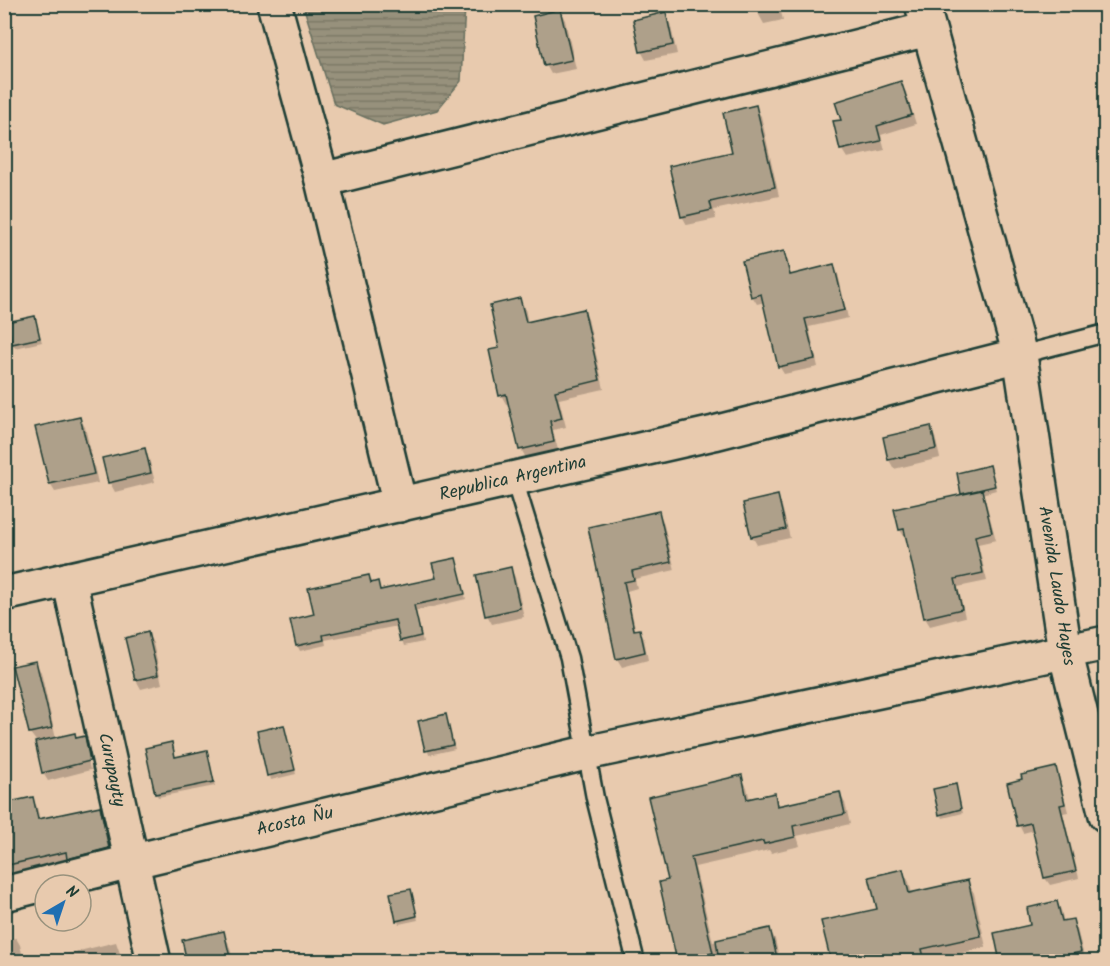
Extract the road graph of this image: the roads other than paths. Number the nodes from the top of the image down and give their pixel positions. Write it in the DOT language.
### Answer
graph roads {
  1 [pos="274,4"];
  2 [pos="925,17"];
  3 [pos="322,180"];
  4 [pos="1106,333"];
  5 [pos="1020,355"];
  6 [pos="514,479"];
  7 [pos="400,505"];
  8 [pos="69,579"];
  9 [pos="4,594"];
  10 [pos="1106,643"];
  11 [pos="1065,651"];
  12 [pos="586,753"];
  13 [pos="1106,815"];
  14 [pos="130,862"];
  15 [pos="4,894"];
  16 [pos="154,962"];
  17 [pos="636,962"];
  1 -- 3 [label="street"];
  2 -- 3 [label="street"];
  2 -- 5 [label="street, Avenida Laudo Hayes"];
  3 -- 7 [label="street"];
  4 -- 5 [label="lane"];
  5 -- 6 [label="street, Republica Argentina"];
  5 -- 11 [label="street, Avenida Laudo Hayes"];
  6 -- 7 [label="street, Republica Argentina"];
  6 -- 12 [label="lane"];
  7 -- 8 [label="street, Republica Argentina"];
  8 -- 9 [label="street, Republica Argentina"];
  8 -- 14 [label="street, Curupayty"];
  10 -- 11 [label="street, Acosta Ñu"];
  11 -- 12 [label="street, Acosta Ñu"];
  11 -- 13 [label="street, Avenida Laudo Hayes"];
  12 -- 14 [label="street, Acosta Ñu"];
  12 -- 17 [label="lane"];
  14 -- 15 [label="street, Acosta Ñu"];
  14 -- 16 [label="street, Curupayty"];
}
